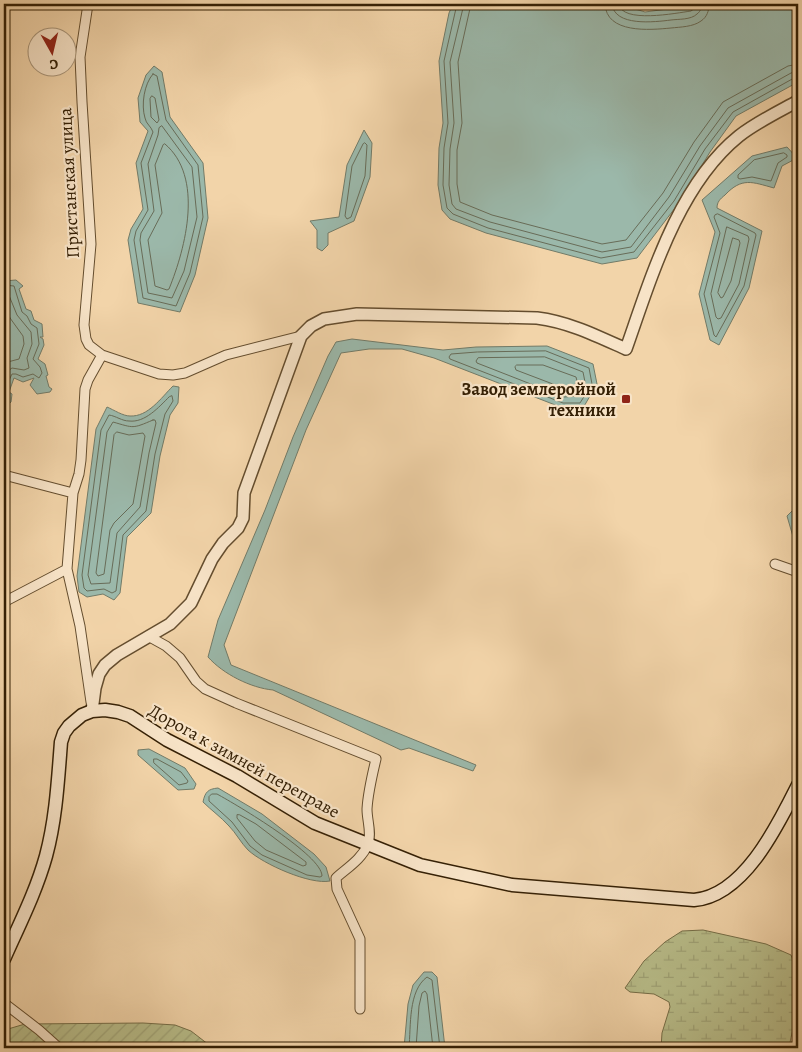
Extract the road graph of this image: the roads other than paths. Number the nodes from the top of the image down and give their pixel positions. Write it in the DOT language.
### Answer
graph roads {
  1 [pos="88,4"];
  2 [pos="798,101"];
  3 [pos="301,336"];
  4 [pos="102,355"];
  5 [pos="4,474"];
  6 [pos="73,493"];
  7 [pos="776,564"];
  8 [pos="67,570"];
  9 [pos="798,572"];
  10 [pos="4,602"];
  11 [pos="148,636"];
  12 [pos="92,711"];
  13 [pos="798,785"];
  14 [pos="368,845"];
  15 [pos="4,959"];
  16 [pos="4,1003"];
  17 [pos="360,1009"];
  18 [pos="60,1048"];
  1 -- 4 [label="street, Пристанская улица"];
  2 -- 3 [label="street"];
  3 -- 4 [label="street, Пристанская улица"];
  3 -- 11 [label="street"];
  4 -- 6 [label="street"];
  5 -- 6 [label="street"];
  6 -- 8 [label="street"];
  7 -- 9 [label="street"];
  8 -- 10 [label="street"];
  8 -- 12 [label="street"];
  11 -- 12 [label="street"];
  11 -- 14 [label="street"];
  12 -- 14 [label="main road, Дорога к зимней переправе"];
  12 -- 15 [label="main road"];
  13 -- 14 [label="main road, Дорога к зимней переправе"];
  14 -- 17 [label="street"];
  16 -- 18 [label="street"];
}
